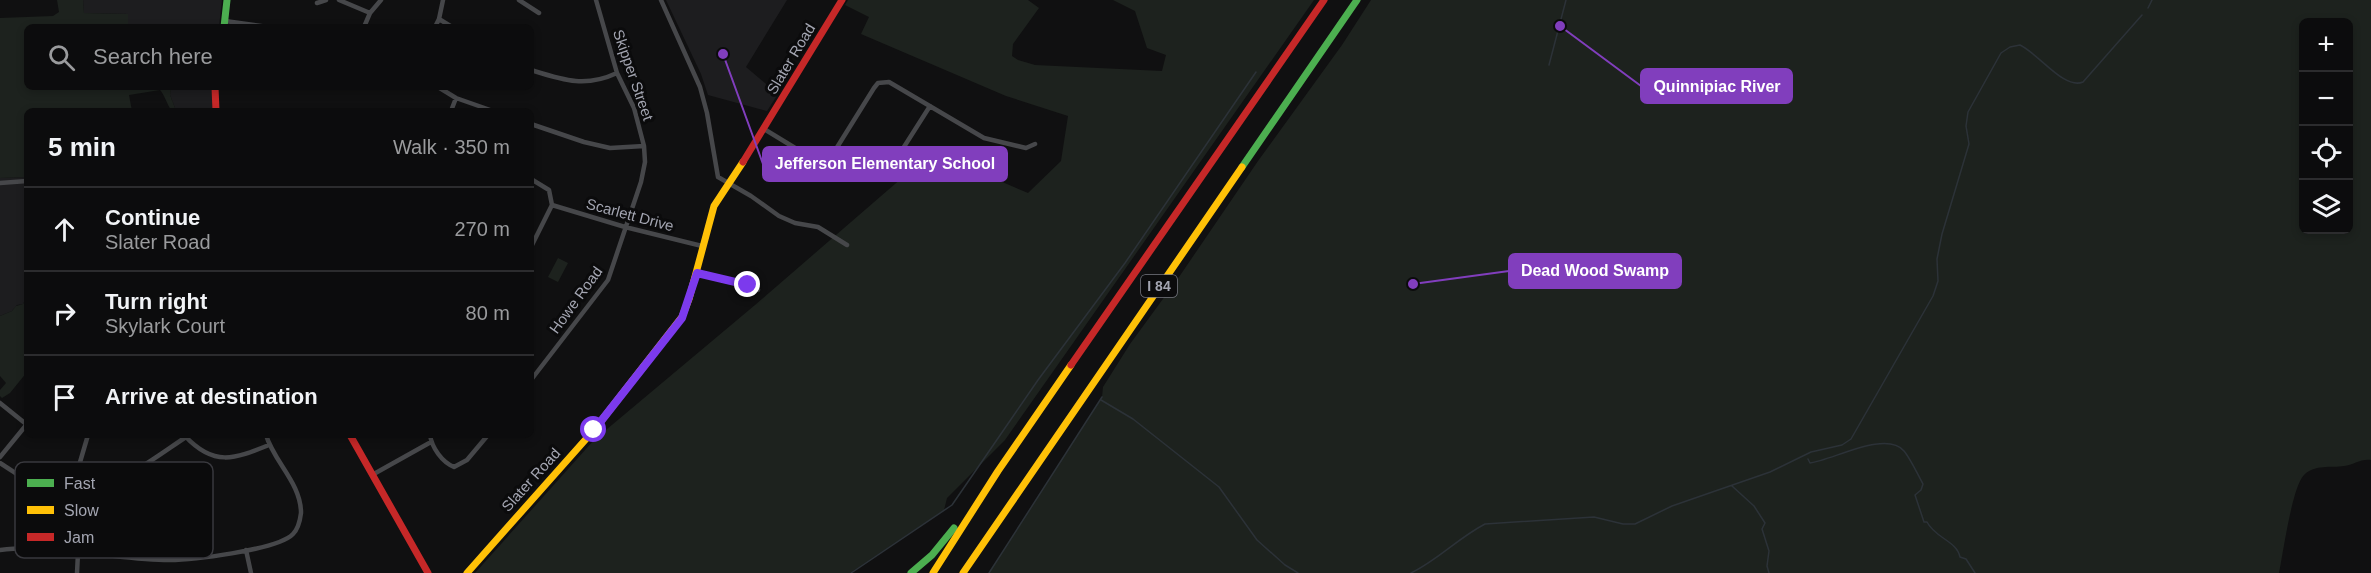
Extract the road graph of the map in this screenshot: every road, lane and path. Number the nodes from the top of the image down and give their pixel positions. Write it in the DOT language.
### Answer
graph roads {
  1 [pos="227,0"];
  2 [pos="326,0"];
  3 [pos="339,0"];
  4 [pos="381,0"];
  5 [pos="443,0"];
  6 [pos="519,0"];
  7 [pos="596,0"];
  8 [pos="661,0"];
  9 [pos="842,0"];
  10 [pos="1324,0"];
  11 [pos="1357,0"];
  12 [pos="317,3"];
  13 [pos="370,13"];
  14 [pos="539,13"];
  15 [pos="439,19"];
  16 [pos="224,24"];
  17 [pos="365,24"];
  18 [pos="436,24"];
  19 [pos="447,24"];
  20 [pos="534,71"];
  21 [pos="617,73"];
  22 [pos="215,90"];
  23 [pos="443,90"];
  24 [pos="456,98"];
  25 [pos="930,106"];
  26 [pos="216,108"];
  27 [pos="452,108"];
  28 [pos="484,108"];
  29 [pos="534,125"];
  30 [pos="764,129"];
  31 [pos="1035,144"];
  32 [pos="644,146"];
  33 [pos="831,157"];
  34 [pos="24,181"];
  35 [pos="534,181"];
  36 [pos="0,183"];
  37 [pos="727,183"];
  38 [pos="552,205"];
  39 [pos="625,227"];
  40 [pos="534,241"];
  41 [pos="847,245"];
  42 [pos="702,246"];
  43 [pos="697,273"];
  44 [pos="758,290"];
  45 [pos="534,376"];
  46 [pos="0,403"];
  47 [pos="24,422"];
  48 [pos="24,428"];
  49 [pos="87,438"];
  50 [pos="182,438"];
  51 [pos="187,438"];
  52 [pos="267,438"];
  53 [pos="352,438"];
  54 [pos="430,438"];
  55 [pos="485,438"];
  56 [pos="431,442"];
  57 [pos="269,445"];
  58 [pos="0,457"];
  59 [pos="80,462"];
  60 [pos="147,462"];
  61 [pos="0,463"];
  62 [pos="15,473"];
  63 [pos="372,475"];
  64 [pos="976,504"];
  65 [pos="987,536"];
  66 [pos="15,549"];
  67 [pos="0,550"];
  68 [pos="246,550"];
  69 [pos="213,555"];
  70 [pos="78,558"];
  71 [pos="149,558"];
  72 [pos="192,558"];
  73 [pos="77,573"];
  74 [pos="251,573"];
  75 [pos="428,573"];
  76 [pos="467,573"];
  77 [pos="911,573"];
  78 [pos="933,573"];
  79 [pos="963,573"];
  80 [pos="969,573"];
  1 -- 16 [label="main road"];
  2 -- 12 [label="street"];
  3 -- 13 [label="street"];
  4 -- 13 [label="street"];
  5 -- 15 [label="street"];
  6 -- 14 [label="street"];
  7 -- 21 [label="street, Skipper Street"];
  8 -- 37 [label="street"];
  9 -- 30 [label="main road, Slater Road"];
  10 -- 64 [label="main road, I 84"];
  11 -- 65 [label="main road, I 84"];
  13 -- 17 [label="street"];
  15 -- 18 [label="street"];
  15 -- 19 [label="street"];
  20 -- 21 [label="street"];
  21 -- 32 [label="street, Skipper Street"];
  22 -- 26 [label="main road"];
  23 -- 24 [label="street"];
  24 -- 27 [label="street"];
  24 -- 28 [label="street"];
  25 -- 31 [label="street"];
  25 -- 33 [label="street"];
  25 -- 33 [label="street"];
  29 -- 32 [label="street"];
  30 -- 33 [label="street"];
  30 -- 37 [label="main road, Slater Road"];
  32 -- 39 [label="street, Skipper Street"];
  34 -- 36 [label="street"];
  35 -- 38 [label="street"];
  37 -- 41 [label="street"];
  37 -- 42 [label="main road, Slater Road"];
  38 -- 39 [label="street, Scarlett Drive"];
  38 -- 40 [label="street"];
  39 -- 42 [label="street, Scarlett Drive"];
  39 -- 45 [label="street, Howe Road"];
  42 -- 43 [label="main road, Slater Road"];
  43 -- 44 [label="street"];
  43 -- 76 [label="main road, Slater Road"];
  46 -- 47 [label="street"];
  48 -- 58 [label="street"];
  49 -- 59 [label="street"];
  50 -- 60 [label="street"];
  51 -- 57 [label="street"];
  52 -- 57 [label="street"];
  53 -- 63 [label="main road"];
  54 -- 56 [label="street"];
  55 -- 56 [label="street"];
  56 -- 63 [label="street"];
  57 -- 68 [label="street"];
  61 -- 62 [label="street"];
  63 -- 75 [label="main road"];
  64 -- 77 [label="main road"];
  64 -- 78 [label="main road, I 84"];
  65 -- 79 [label="main road, I 84"];
  65 -- 80 [label="main road"];
  66 -- 67 [label="street"];
  68 -- 69 [label="street"];
  68 -- 74 [label="street"];
  70 -- 73 [label="street"];
  71 -- 72 [label="street"];
}
